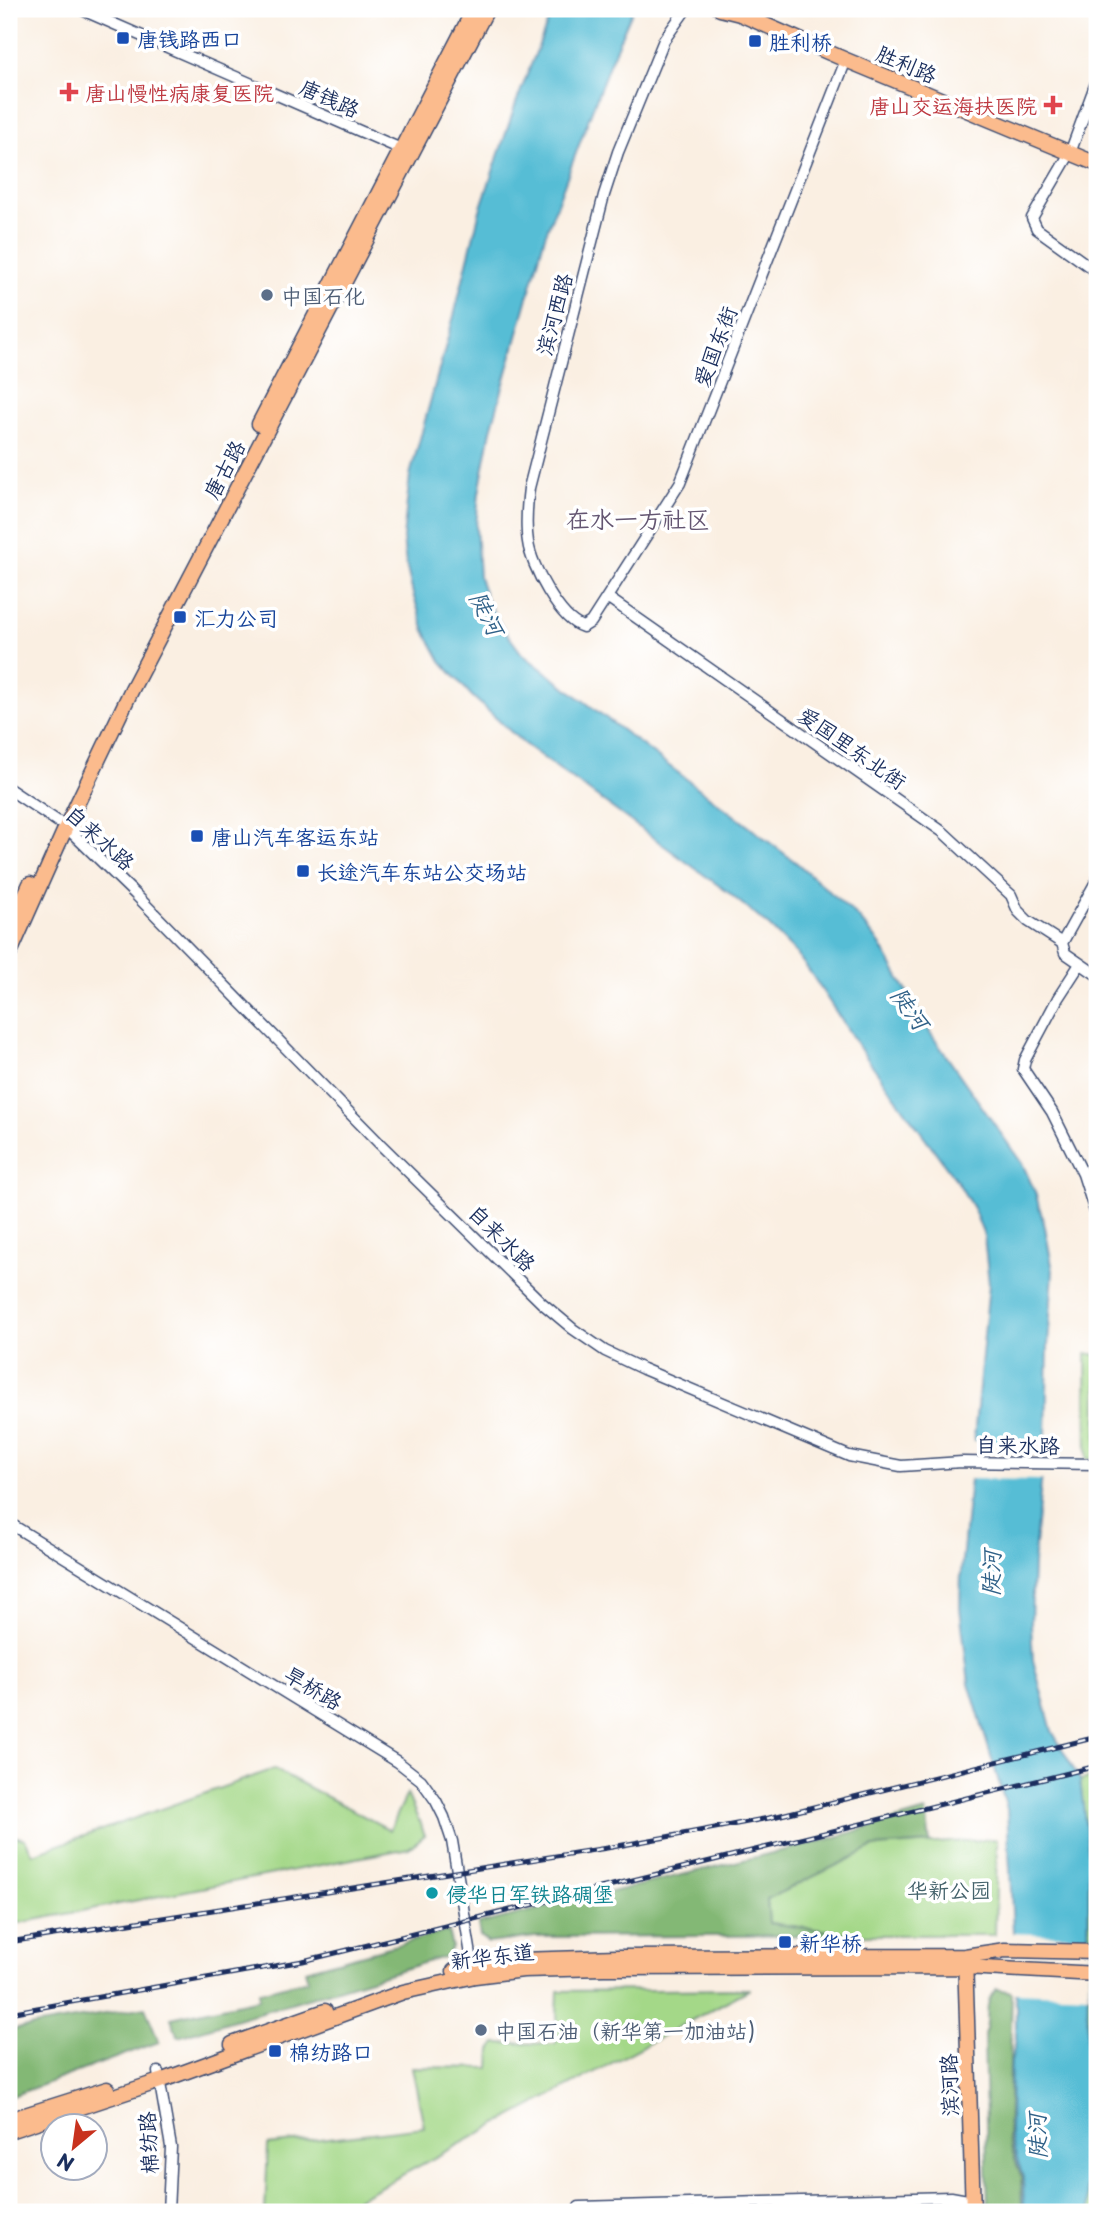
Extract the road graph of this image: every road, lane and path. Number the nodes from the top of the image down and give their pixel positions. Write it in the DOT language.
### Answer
graph roads {
  1 [pos="80,9"];
  2 [pos="474,9"];
  3 [pos="487,9"];
  4 [pos="686,9"];
  5 [pos="720,9"];
  6 [pos="737,11"];
  7 [pos="846,60"];
  8 [pos="1097,80"];
  9 [pos="407,152"];
  10 [pos="1070,153"];
  11 [pos="1097,164"];
  12 [pos="1097,272"];
  13 [pos="607,597"];
  14 [pos="583,627"];
  15 [pos="9,789"];
  16 [pos="62,825"];
  17 [pos="1097,880"];
  18 [pos="9,930"];
  19 [pos="1063,948"];
  20 [pos="9,955"];
  21 [pos="1080,964"];
  22 [pos="1097,975"];
  23 [pos="1097,1219"];
  24 [pos="1097,1464"];
  25 [pos="9,1523"];
  26 [pos="1094,1950"];
  27 [pos="965,1961"];
  28 [pos="474,1971"];
  29 [pos="1094,1976"];
  30 [pos="159,2076"];
  31 [pos="9,2120"];
  32 [pos="9,2131"];
  33 [pos="789,2207"];
  34 [pos="973,2207"];
  35 [pos="651,2209"];
  36 [pos="167,2212"];
  37 [pos="579,2212"];
  38 [pos="956,2212"];
  1 -- 9 [label="street, 唐钱路"];
  2 -- 9 [label="main road, 唐古路"];
  3 -- 9 [label="main road, 唐古路"];
  4 -- 14 [label="street, 滨河西路"];
  5 -- 6 [label="main road, 胜利路"];
  6 -- 7 [label="main road, 胜利路"];
  7 -- 10 [label="main road, 胜利路"];
  7 -- 13 [label="street, 爱国东街"];
  8 -- 10 [label="street"];
  9 -- 16 [label="main road, 唐古路"];
  10 -- 11 [label="main road, 胜利路"];
  10 -- 12 [label="street"];
  13 -- 14 [label="street, 爱国东街"];
  13 -- 19 [label="street, 爱国里东北街"];
  15 -- 16 [label="street, 自来水路"];
  16 -- 18 [label="main road, 唐古路"];
  16 -- 20 [label="main road, 唐古路"];
  16 -- 24 [label="street, 自来水路"];
  17 -- 19 [label="street"];
  19 -- 21 [label="street, 爱国里东北街"];
  21 -- 22 [label="street, 爱国里东北街"];
  21 -- 23 [label="street"];
  25 -- 28 [label="street, 旱桥路"];
  26 -- 27 [label="main road, 新华东道"];
  27 -- 28 [label="main road, 新华东道"];
  27 -- 29 [label="main road, 新华东道"];
  27 -- 34 [label="main road, 滨河路"];
  28 -- 30 [label="main road, 新华东道"];
  30 -- 31 [label="main road, 新华东道"];
  30 -- 32 [label="main road, 新华东道"];
  30 -- 36 [label="street, 棉纺路"];
  33 -- 34 [label="street"];
  33 -- 35 [label="street"];
  34 -- 38 [label="street"];
  35 -- 37 [label="street"];
}
